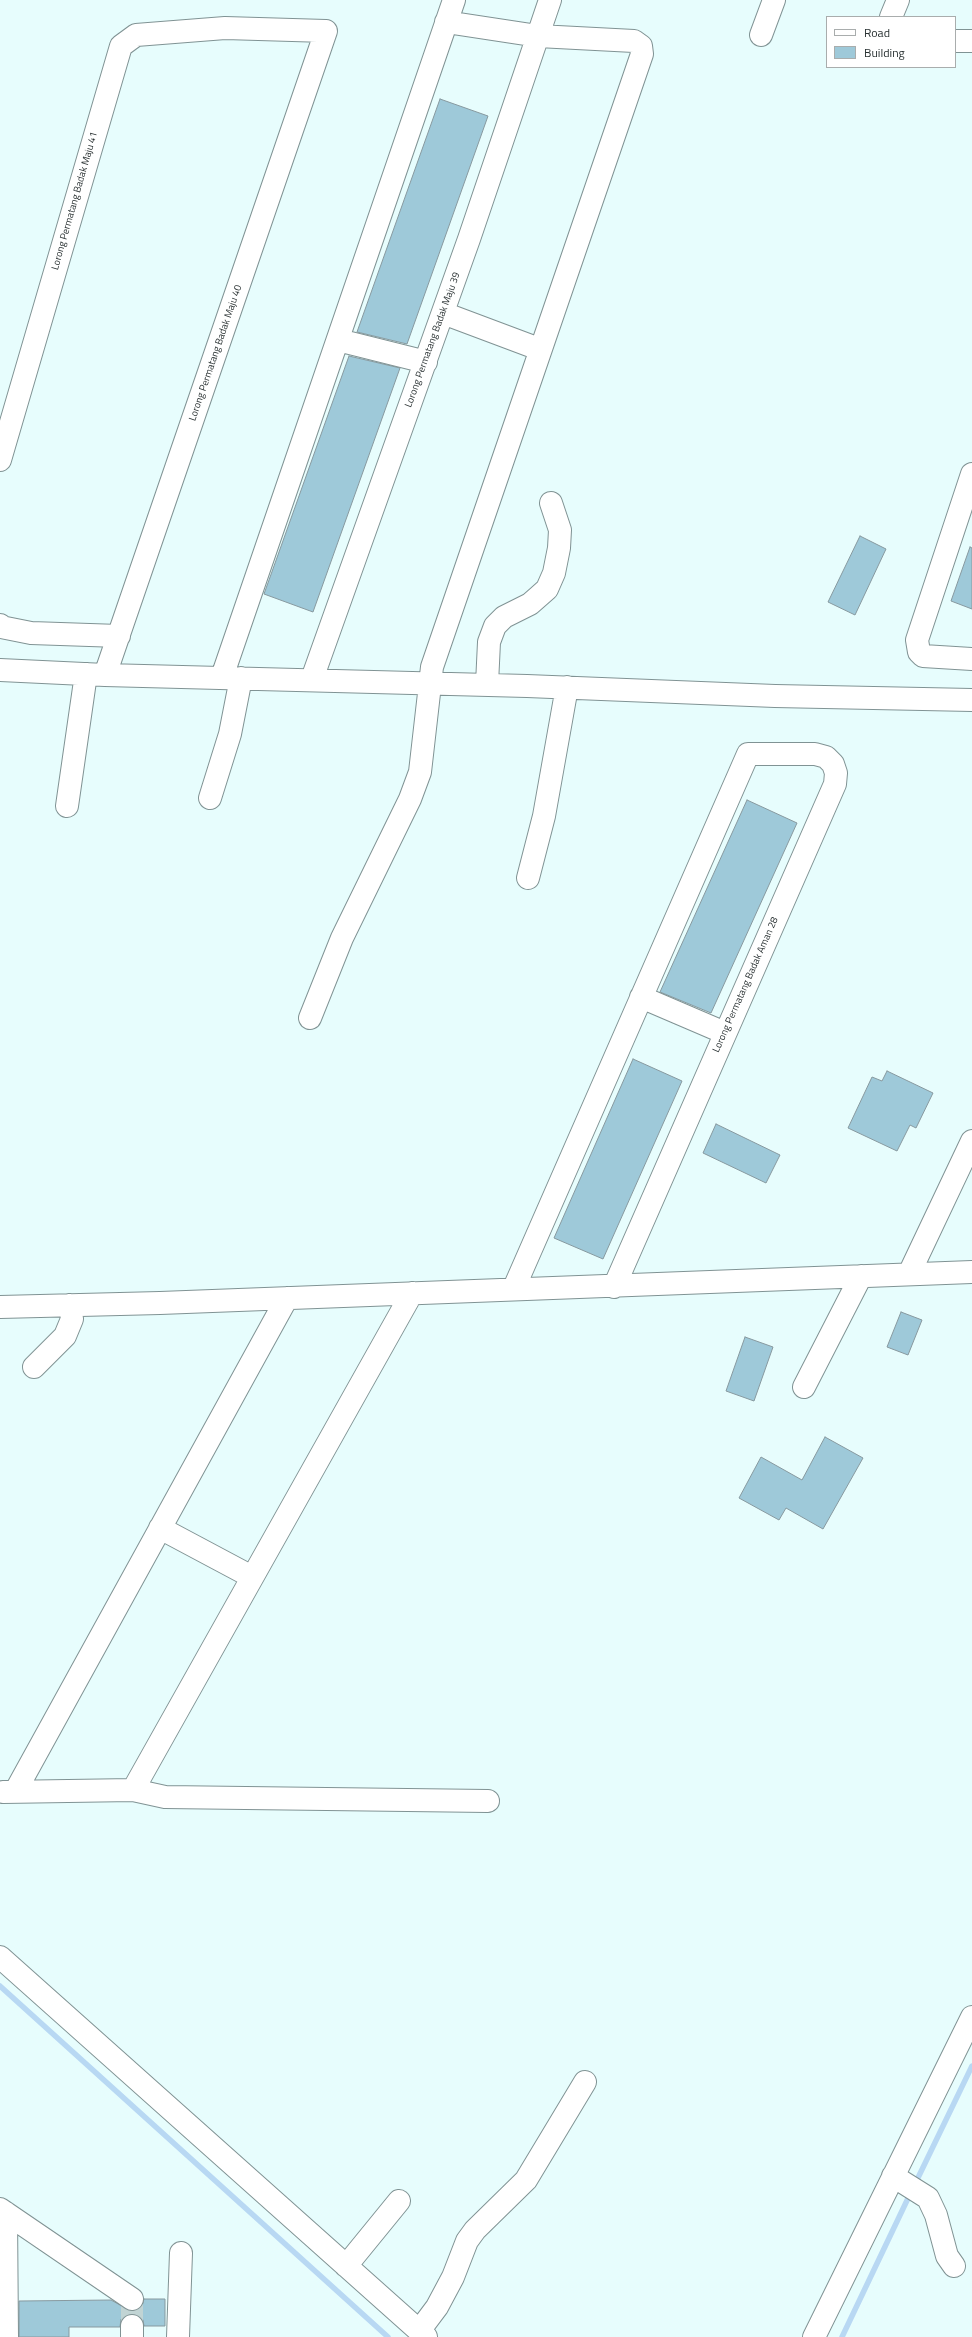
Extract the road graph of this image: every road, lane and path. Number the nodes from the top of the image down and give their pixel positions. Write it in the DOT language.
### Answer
graph roads {
  1 [pos="454,0"];
  2 [pos="550,0"];
  3 [pos="774,0"];
  4 [pos="898,0"];
  5 [pos="891,16"];
  6 [pos="446,22"];
  7 [pos="326,31"];
  8 [pos="761,35"];
  9 [pos="538,36"];
  10 [pos="956,41"];
  11 [pos="972,41"];
  12 [pos="443,313"];
  13 [pos="338,340"];
  14 [pos="540,350"];
  15 [pos="426,362"];
  16 [pos="0,460"];
  17 [pos="972,474"];
  18 [pos="551,503"];
  19 [pos="0,624"];
  20 [pos="119,636"];
  21 [pos="972,659"];
  22 [pos="0,670"];
  23 [pos="96,675"];
  24 [pos="312,679"];
  25 [pos="429,682"];
  26 [pos="487,684"];
  27 [pos="235,686"];
  28 [pos="566,687"];
  29 [pos="972,700"];
  30 [pos="210,798"];
  31 [pos="67,806"];
  32 [pos="528,878"];
  33 [pos="641,997"];
  34 [pos="310,1018"];
  35 [pos="725,1033"];
  36 [pos="972,1141"];
  37 [pos="972,1272"];
  38 [pos="909,1274"];
  39 [pos="861,1276"];
  40 [pos="614,1287"];
  41 [pos="514,1288"];
  42 [pos="412,1293"];
  43 [pos="287,1298"];
  44 [pos="70,1305"];
  45 [pos="0,1307"];
  46 [pos="34,1367"];
  47 [pos="804,1387"];
  48 [pos="160,1528"];
  49 [pos="252,1577"];
  50 [pos="133,1790"];
  51 [pos="8,1792"];
  52 [pos="488,1801"];
  53 [pos="0,1957"];
  54 [pos="972,2017"];
  55 [pos="585,2082"];
  56 [pos="908,2185"];
  57 [pos="399,2201"];
  58 [pos="3,2211"];
  59 [pos="181,2252"];
  60 [pos="346,2266"];
  61 [pos="954,2266"];
  62 [pos="132,2299"];
  63 [pos="423,2334"];
  64 [pos="7,2337"];
  65 [pos="178,2337"];
  66 [pos="814,2337"];
  1 -- 6 [label="street"];
  2 -- 9 [label="street, Lorong Permatang Badak Maju 39"];
  3 -- 8 [label="street"];
  4 -- 5 [label="street"];
  6 -- 9 [label="street"];
  6 -- 13 [label="street"];
  7 -- 16 [label="street, Lorong Permatang Badak Maju 41"];
  7 -- 20 [label="street, Lorong Permatang Badak Maju 40"];
  9 -- 12 [label="street, Lorong Permatang Badak Maju 39"];
  9 -- 14 [label="street"];
  10 -- 11 [label="street"];
  12 -- 14 [label="street"];
  12 -- 15 [label="street, Lorong Permatang Badak Maju 39"];
  13 -- 15 [label="street"];
  13 -- 27 [label="street"];
  14 -- 25 [label="street"];
  15 -- 24 [label="street, Lorong Permatang Badak Maju 39"];
  17 -- 21 [label="street"];
  18 -- 26 [label="street"];
  19 -- 20 [label="street"];
  20 -- 23 [label="street, Lorong Permatang Badak Maju 40"];
  22 -- 23 [label="street"];
  23 -- 27 [label="street"];
  23 -- 31 [label="street, Lorong Permatang Badak Maju 40"];
  24 -- 25 [label="street"];
  24 -- 27 [label="street"];
  25 -- 26 [label="street"];
  25 -- 34 [label="street"];
  26 -- 28 [label="street"];
  27 -- 30 [label="street"];
  28 -- 29 [label="street"];
  28 -- 32 [label="street"];
  33 -- 35 [label="street"];
  33 -- 35 [label="street, Lorong Permatang Badak Aman 28"];
  33 -- 41 [label="street"];
  35 -- 40 [label="street, Lorong Permatang Badak Aman 28"];
  36 -- 38 [label="street"];
  37 -- 38 [label="street"];
  38 -- 39 [label="street"];
  39 -- 40 [label="street"];
  39 -- 47 [label="street"];
  40 -- 41 [label="street"];
  41 -- 42 [label="street"];
  42 -- 43 [label="street"];
  42 -- 49 [label="street"];
  43 -- 44 [label="street"];
  43 -- 48 [label="street"];
  44 -- 45 [label="street"];
  44 -- 46 [label="street"];
  48 -- 49 [label="street"];
  48 -- 51 [label="street"];
  49 -- 50 [label="street"];
  50 -- 51 [label="street"];
  50 -- 52 [label="street"];
  53 -- 60 [label="street"];
  54 -- 56 [label="street"];
  55 -- 63 [label="street"];
  56 -- 61 [label="street"];
  56 -- 66 [label="street"];
  57 -- 60 [label="street"];
  58 -- 62 [label="street"];
  58 -- 64 [label="street"];
  59 -- 65 [label="street"];
  60 -- 63 [label="street"];
}
